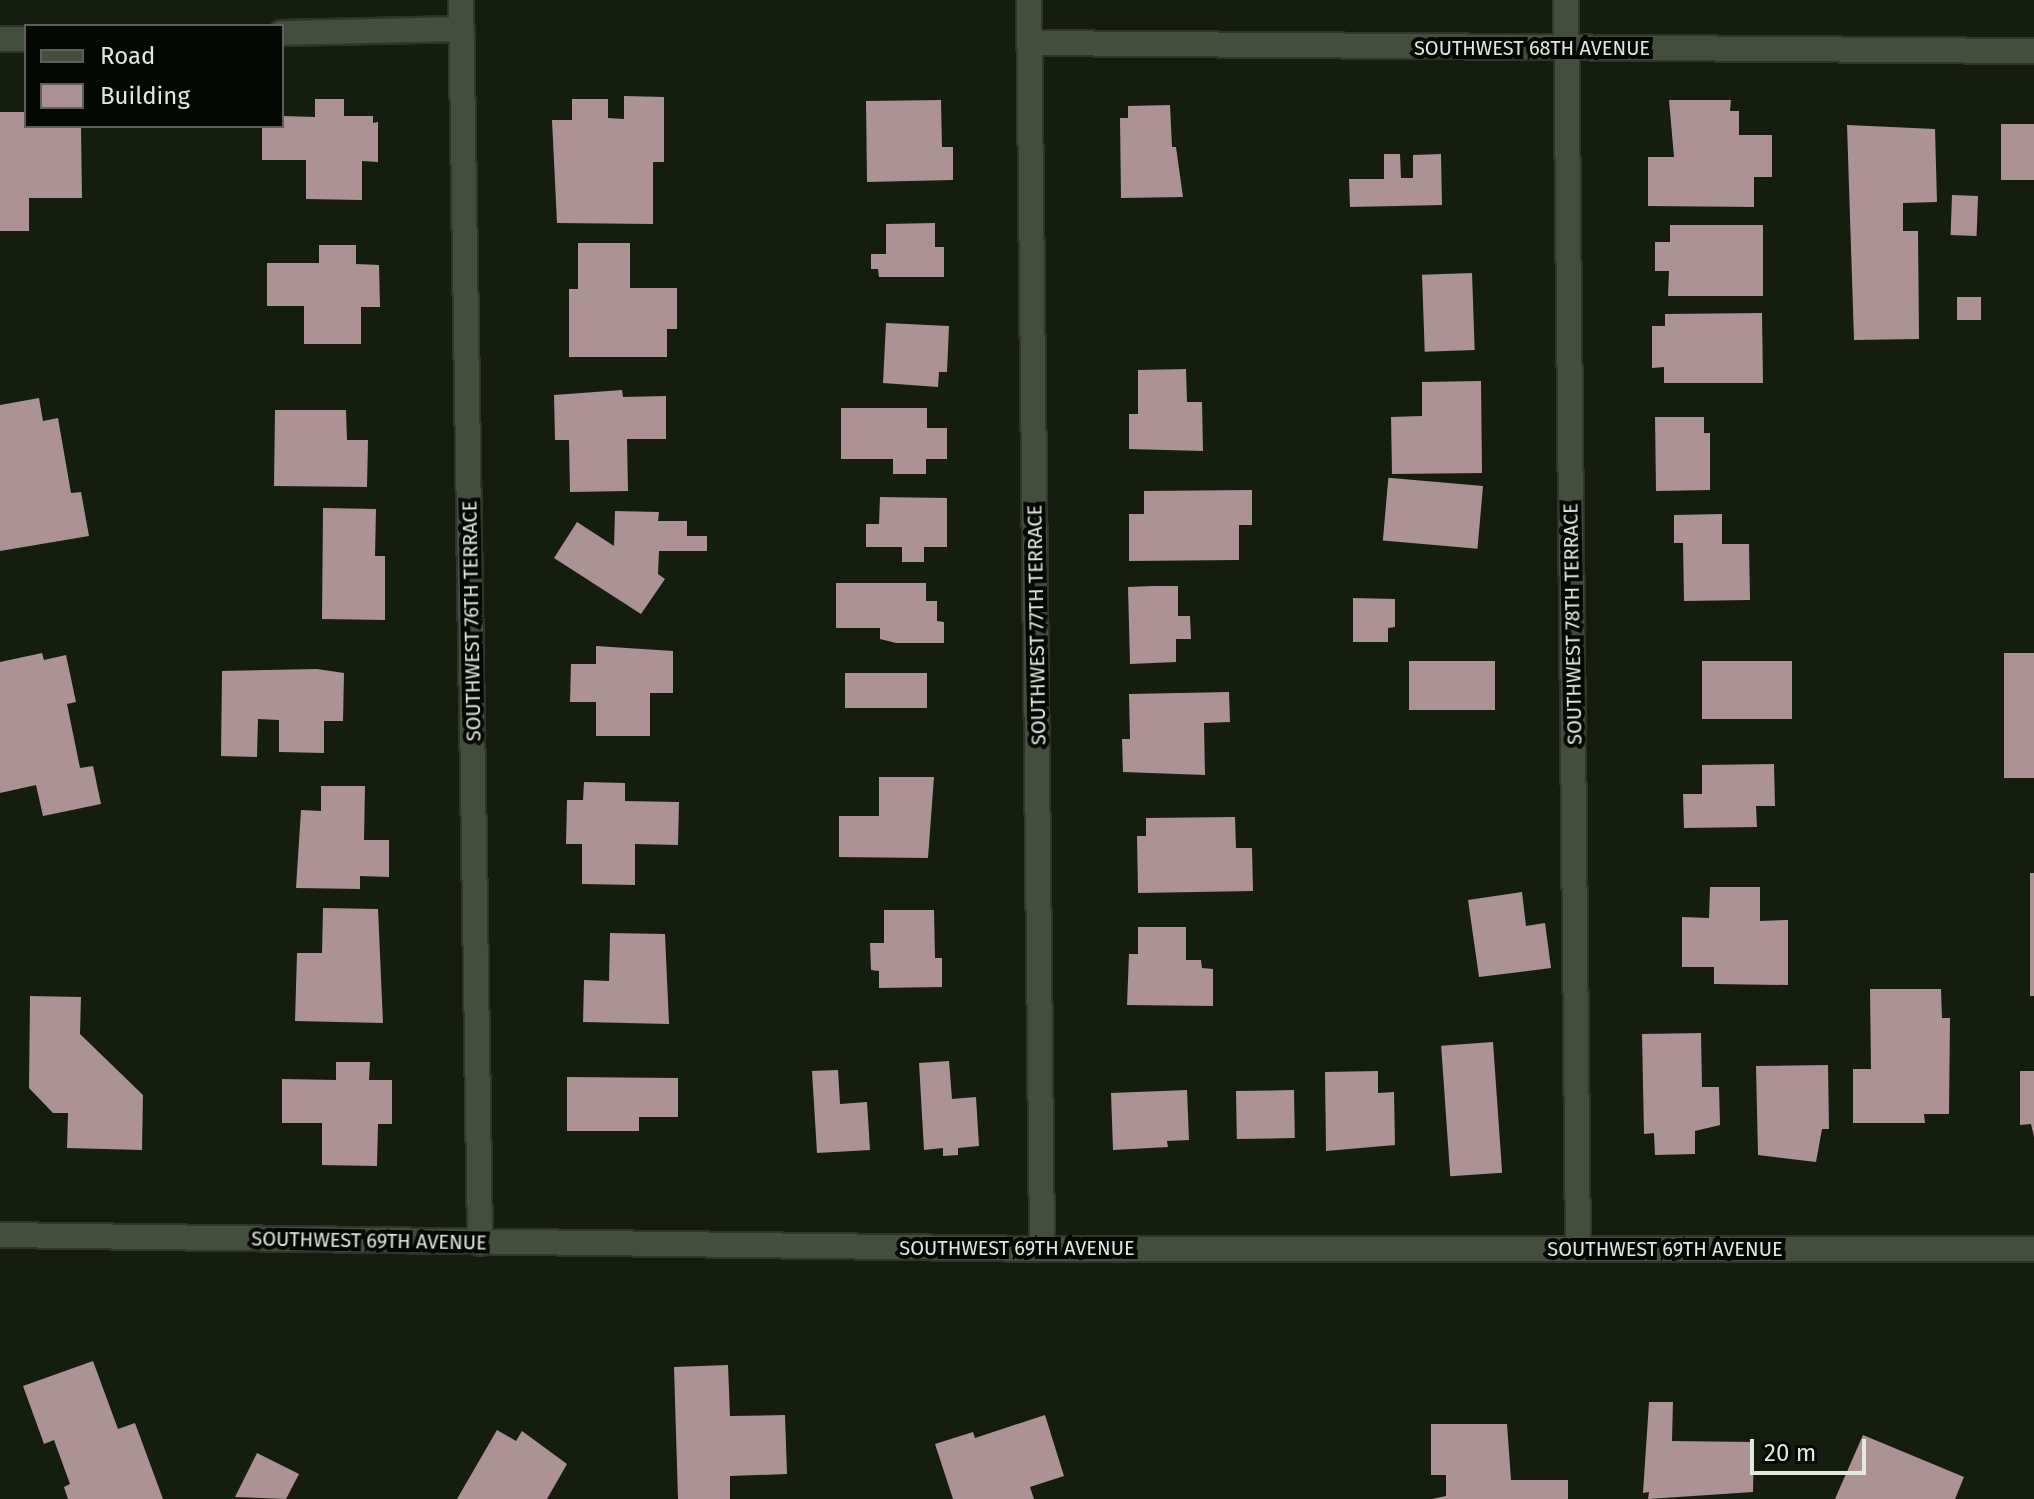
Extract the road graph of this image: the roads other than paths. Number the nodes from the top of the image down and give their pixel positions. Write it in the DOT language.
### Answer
graph roads {
  1 [pos="461,0"];
  2 [pos="1029,0"];
  3 [pos="1566,0"];
  4 [pos="462,29"];
  5 [pos="284,33"];
  6 [pos="0,39"];
  7 [pos="24,39"];
  8 [pos="1030,43"];
  9 [pos="1567,47"];
  10 [pos="2034,51"];
  11 [pos="0,1235"];
  12 [pos="480,1243"];
  13 [pos="1578,1248"];
  14 [pos="1042,1249"];
  15 [pos="2034,1249"];
  1 -- 4 [label="street, SOUTHWEST 76TH TERRACE"];
  2 -- 8 [label="street, SOUTHWEST 77TH TERRACE"];
  3 -- 9 [label="street, SOUTHWEST 78TH TERRACE"];
  4 -- 5 [label="street"];
  4 -- 12 [label="street, SOUTHWEST 76TH TERRACE"];
  6 -- 7 [label="street"];
  8 -- 9 [label="street, SOUTHWEST 68TH AVENUE"];
  8 -- 14 [label="street, SOUTHWEST 77TH TERRACE"];
  9 -- 10 [label="street, SOUTHWEST 68TH AVENUE"];
  9 -- 13 [label="street, SOUTHWEST 78TH TERRACE"];
  11 -- 12 [label="street, SOUTHWEST 69TH AVENUE"];
  12 -- 14 [label="street, SOUTHWEST 69TH AVENUE"];
  13 -- 14 [label="street, SOUTHWEST 69TH AVENUE"];
  13 -- 15 [label="street, SOUTHWEST 69TH AVENUE"];
}
